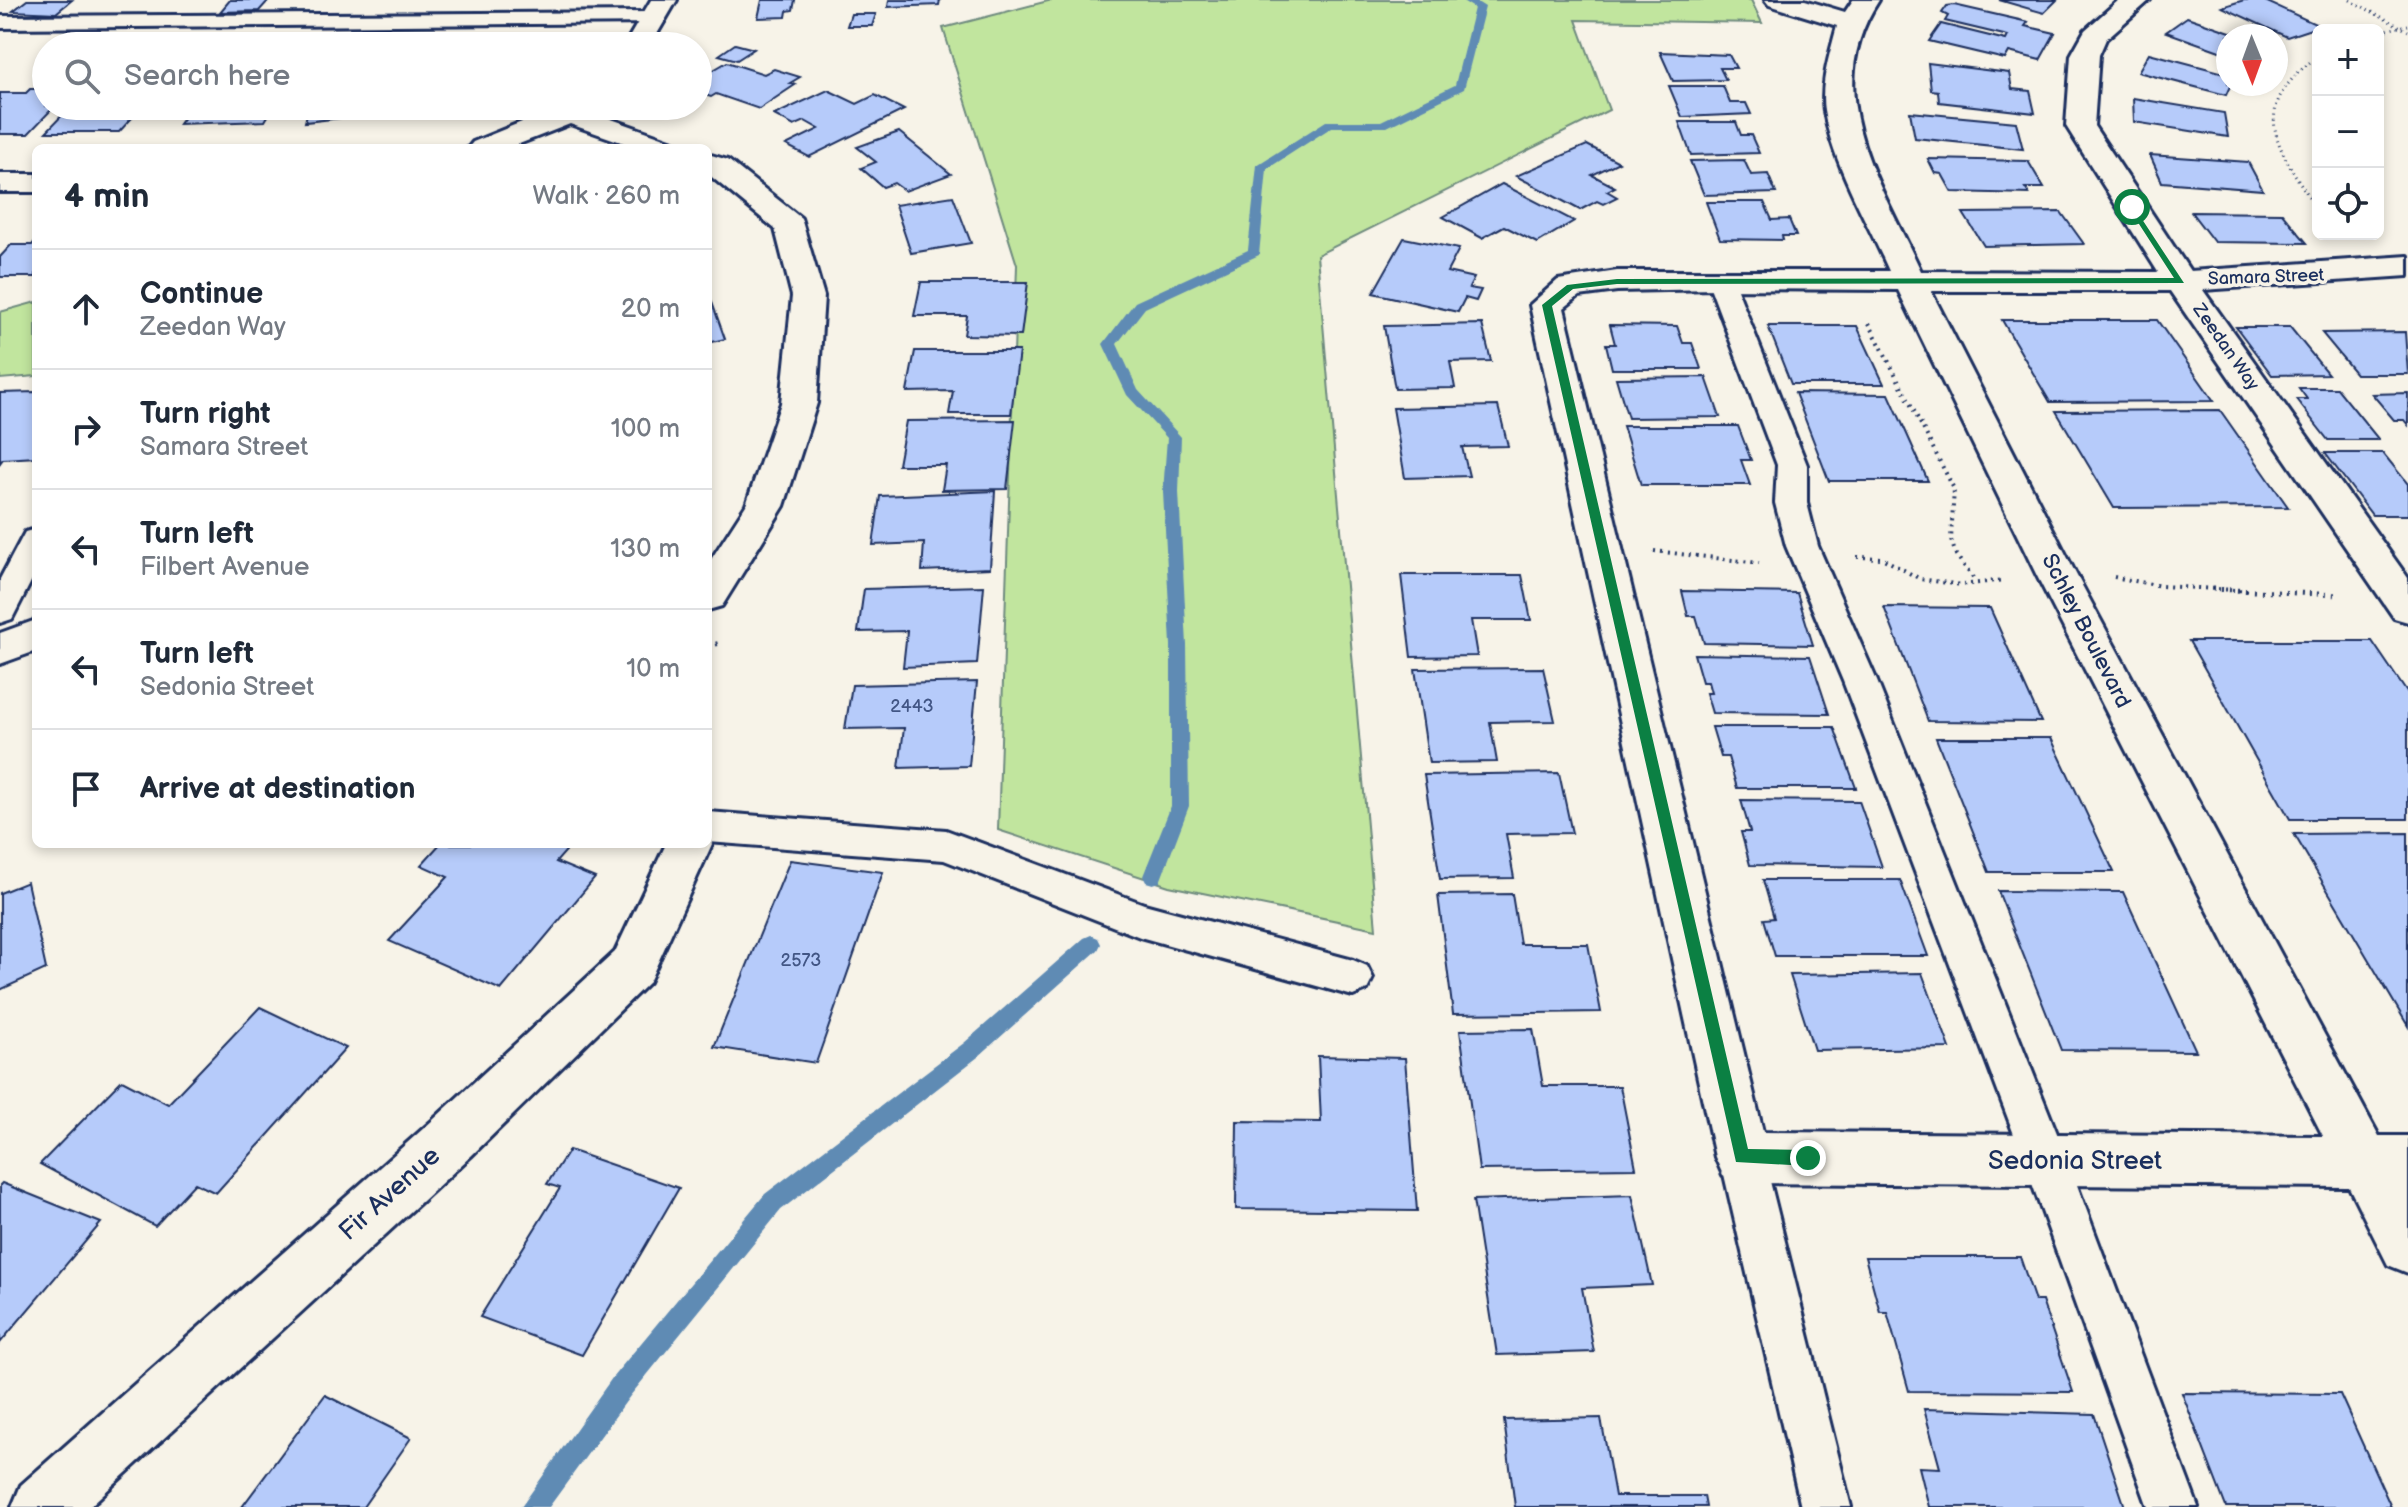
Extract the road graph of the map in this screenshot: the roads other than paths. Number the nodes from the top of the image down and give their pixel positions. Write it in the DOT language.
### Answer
graph roads {
  1 [pos="6,0"];
  2 [pos="1778,0"];
  3 [pos="2137,0"];
  4 [pos="0,5"];
  5 [pos="660,9"];
  6 [pos="1859,11"];
  7 [pos="0,22"];
  8 [pos="646,32"];
  9 [pos="550,120"];
  10 [pos="598,120"];
  11 [pos="493,144"];
  12 [pos="656,144"];
  13 [pos="712,164"];
  14 [pos="0,183"];
  15 [pos="32,183"];
  16 [pos="2408,266"];
  17 [pos="1720,279"];
  18 [pos="1909,280"];
  19 [pos="2180,281"];
  20 [pos="32,548"];
  21 [pos="712,590"];
  22 [pos="2408,608"];
  23 [pos="0,611"];
  24 [pos="32,637"];
  25 [pos="0,649"];
  26 [pos="712,827"];
  27 [pos="687,848"];
  28 [pos="1353,978"];
  29 [pos="1742,1157"];
  30 [pos="2046,1161"];
  31 [pos="2386,1161"];
  32 [pos="2408,1245"];
  33 [pos="43,1507"];
  34 [pos="1826,1507"];
  35 [pos="2173,1507"];
  1 -- 4 [label="lane"];
  2 -- 6 [label="street"];
  3 -- 19 [label="street, Zeedan Way"];
  5 -- 7 [label="lane"];
  5 -- 8 [label="street"];
  6 -- 18 [label="street, Schley Boulevard"];
  9 -- 11 [label="street"];
  10 -- 12 [label="street"];
  13 -- 21 [label="street"];
  14 -- 15 [label="street"];
  16 -- 19 [label="street, Samara Street"];
  17 -- 18 [label="street, Samara Street"];
  17 -- 29 [label="street, Samara Street"];
  17 -- 30 [label="lane"];
  18 -- 19 [label="street, Samara Street"];
  18 -- 31 [label="street, Schley Boulevard"];
  19 -- 22 [label="street, Zeedan Way"];
  20 -- 23 [label="lane"];
  24 -- 25 [label="street"];
  26 -- 28 [label="lane"];
  27 -- 33 [label="street, Fir Avenue"];
  29 -- 30 [label="street, Sedonia Street"];
  29 -- 34 [label="lane"];
  30 -- 31 [label="street, Sedonia Street"];
  30 -- 35 [label="lane"];
  31 -- 32 [label="street, Schley Boulevard"];
}
